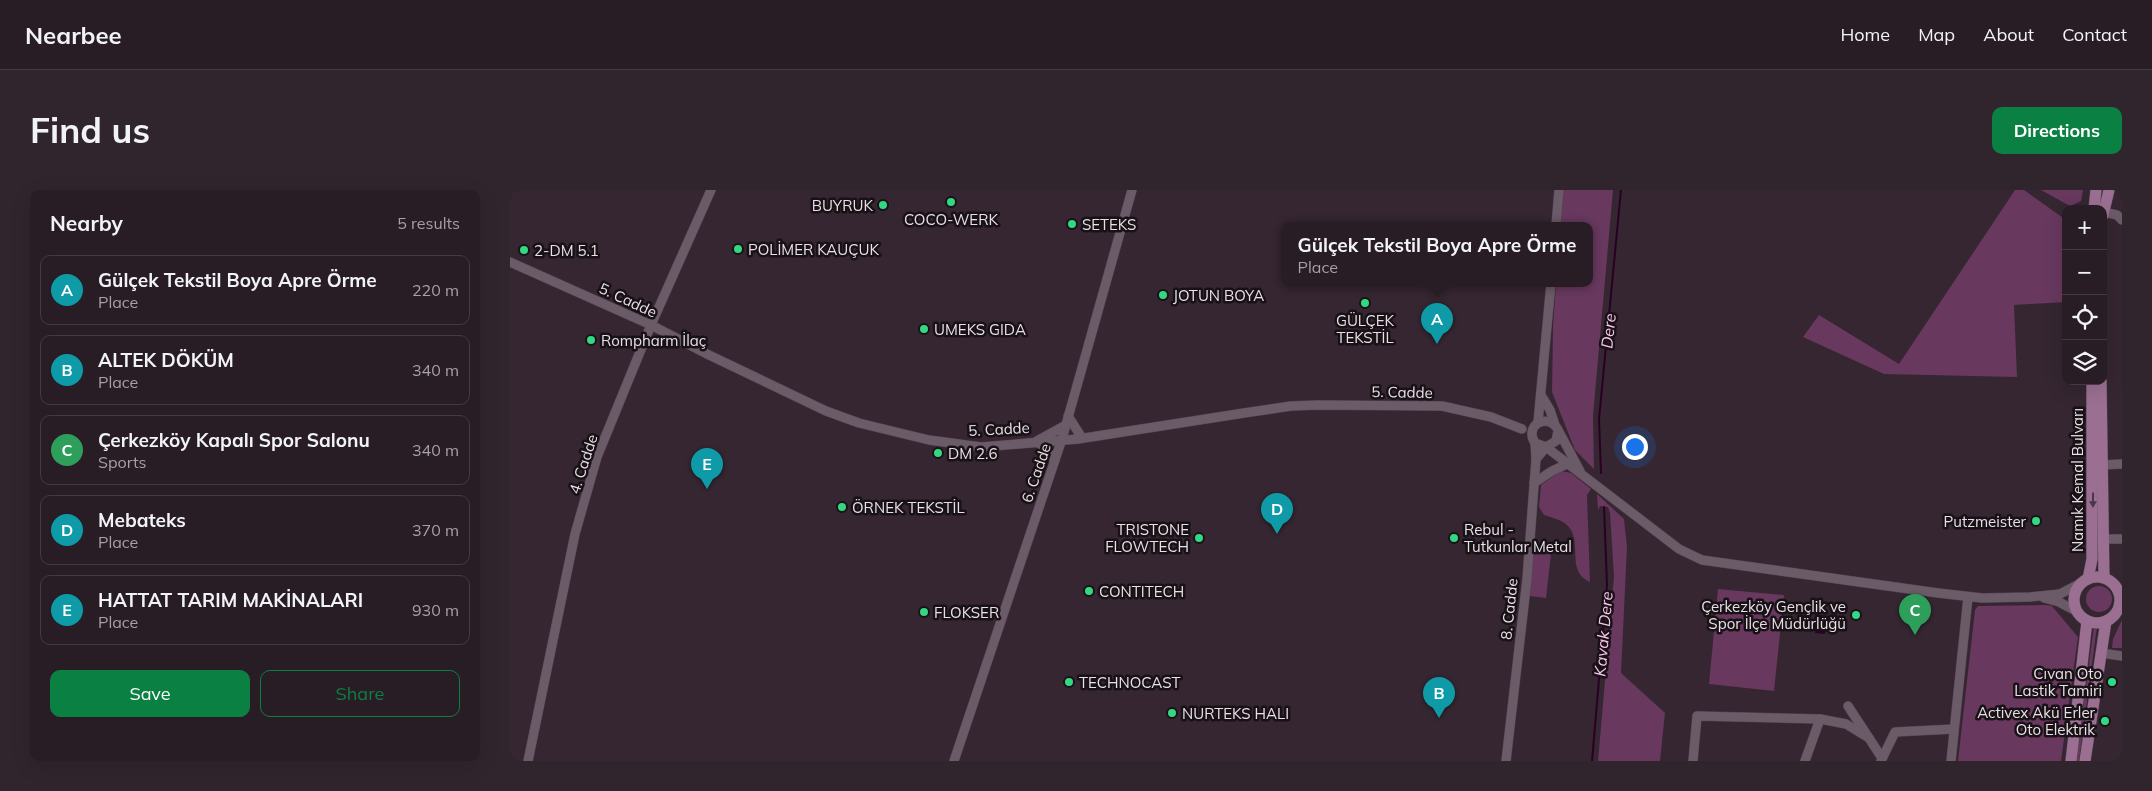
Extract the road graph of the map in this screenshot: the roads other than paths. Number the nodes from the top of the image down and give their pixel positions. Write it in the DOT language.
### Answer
graph roads {
  1 [pos="711,190"];
  2 [pos="1132,190"];
  3 [pos="1559,190"];
  4 [pos="2096,190"];
  5 [pos="2108,190"];
  6 [pos="2094,205"];
  7 [pos="2105,205"];
  8 [pos="2107,214"];
  9 [pos="2122,220"];
  10 [pos="1556,222"];
  11 [pos="510,262"];
  12 [pos="1551,287"];
  13 [pos="651,325"];
  14 [pos="2092,385"];
  15 [pos="2101,385"];
  16 [pos="1541,395"];
  17 [pos="1067,421"];
  18 [pos="1536,425"];
  19 [pos="1556,428"];
  20 [pos="1522,430"];
  21 [pos="1082,438"];
  22 [pos="1062,439"];
  23 [pos="1037,441"];
  24 [pos="1534,441"];
  25 [pos="1546,447"];
  26 [pos="1536,459"];
  27 [pos="1055,460"];
  28 [pos="1567,464"];
  29 [pos="2122,464"];
  30 [pos="2102,465"];
  31 [pos="1582,476"];
  32 [pos="1534,483"];
  33 [pos="2104,539"];
  34 [pos="2122,539"];
  35 [pos="2104,578"];
  36 [pos="2085,581"];
  37 [pos="2119,588"];
  38 [pos="1968,596"];
  39 [pos="2039,597"];
  40 [pos="2119,610"];
  41 [pos="2076,611"];
  42 [pos="2087,621"];
  43 [pos="2106,621"];
  44 [pos="2101,653"];
  45 [pos="2122,656"];
  46 [pos="1848,706"];
  47 [pos="1820,719"];
  48 [pos="1954,729"];
  49 [pos="1870,738"];
  50 [pos="1882,759"];
  51 [pos="528,761"];
  52 [pos="954,761"];
  53 [pos="1506,761"];
  54 [pos="1693,761"];
  55 [pos="1806,761"];
  56 [pos="1951,761"];
  57 [pos="2071,761"];
  58 [pos="2085,761"];
  1 -- 13 [label="street, 4. Cadde"];
  2 -- 17 [label="street, 6. Cadde"];
  3 -- 10 [label="street"];
  4 -- 6 [label="main road"];
  5 -- 7 [label="main road"];
  8 -- 9 [label="street"];
  11 -- 13 [label="street, 5. Cadde"];
  12 -- 16 [label="street"];
  13 -- 23 [label="street, 5. Cadde"];
  13 -- 51 [label="street, 4. Cadde"];
  14 -- 36 [label="main road, Namık Kemal Bulvarı, one-way"];
  15 -- 30 [label="main road, Namık Kemal Bulvarı"];
  16 -- 18 [label="street"];
  16 -- 19 [label="street"];
  17 -- 21 [label="street"];
  17 -- 22 [label="street, 6. Cadde"];
  17 -- 23 [label="street"];
  18 -- 19 [label="street"];
  18 -- 20 [label="street"];
  18 -- 24 [label="street"];
  19 -- 25 [label="street"];
  19 -- 31 [label="street"];
  20 -- 21 [label="street, 5. Cadde"];
  20 -- 24 [label="street"];
  21 -- 22 [label="street, 5. Cadde"];
  22 -- 23 [label="street, 5. Cadde"];
  22 -- 27 [label="street, 6. Cadde"];
  23 -- 27 [label="street"];
  24 -- 25 [label="street"];
  24 -- 26 [label="street, 8. Cadde"];
  25 -- 26 [label="street"];
  25 -- 28 [label="street"];
  26 -- 32 [label="street, 8. Cadde"];
  27 -- 52 [label="street, 6. Cadde"];
  28 -- 31 [label="street"];
  28 -- 32 [label="street"];
  29 -- 30 [label="street"];
  30 -- 33 [label="main road, Namık Kemal Bulvarı"];
  31 -- 38 [label="street"];
  32 -- 53 [label="street, 8. Cadde"];
  33 -- 34 [label="street"];
  33 -- 35 [label="main road, Namık Kemal Bulvarı"];
  35 -- 36 [label="main road"];
  35 -- 37 [label="main road"];
  36 -- 39 [label="street"];
  36 -- 41 [label="main road"];
  37 -- 40 [label="main road"];
  38 -- 39 [label="street"];
  38 -- 48 [label="street"];
  39 -- 41 [label="street"];
  40 -- 43 [label="main road"];
  41 -- 42 [label="main road"];
  42 -- 43 [label="main road"];
  42 -- 57 [label="main road"];
  43 -- 44 [label="main road"];
  44 -- 45 [label="street"];
  44 -- 58 [label="main road"];
  46 -- 49 [label="street"];
  47 -- 49 [label="street"];
  47 -- 54 [label="street"];
  47 -- 55 [label="street"];
  48 -- 50 [label="street"];
  48 -- 56 [label="street"];
  49 -- 50 [label="street"];
}
